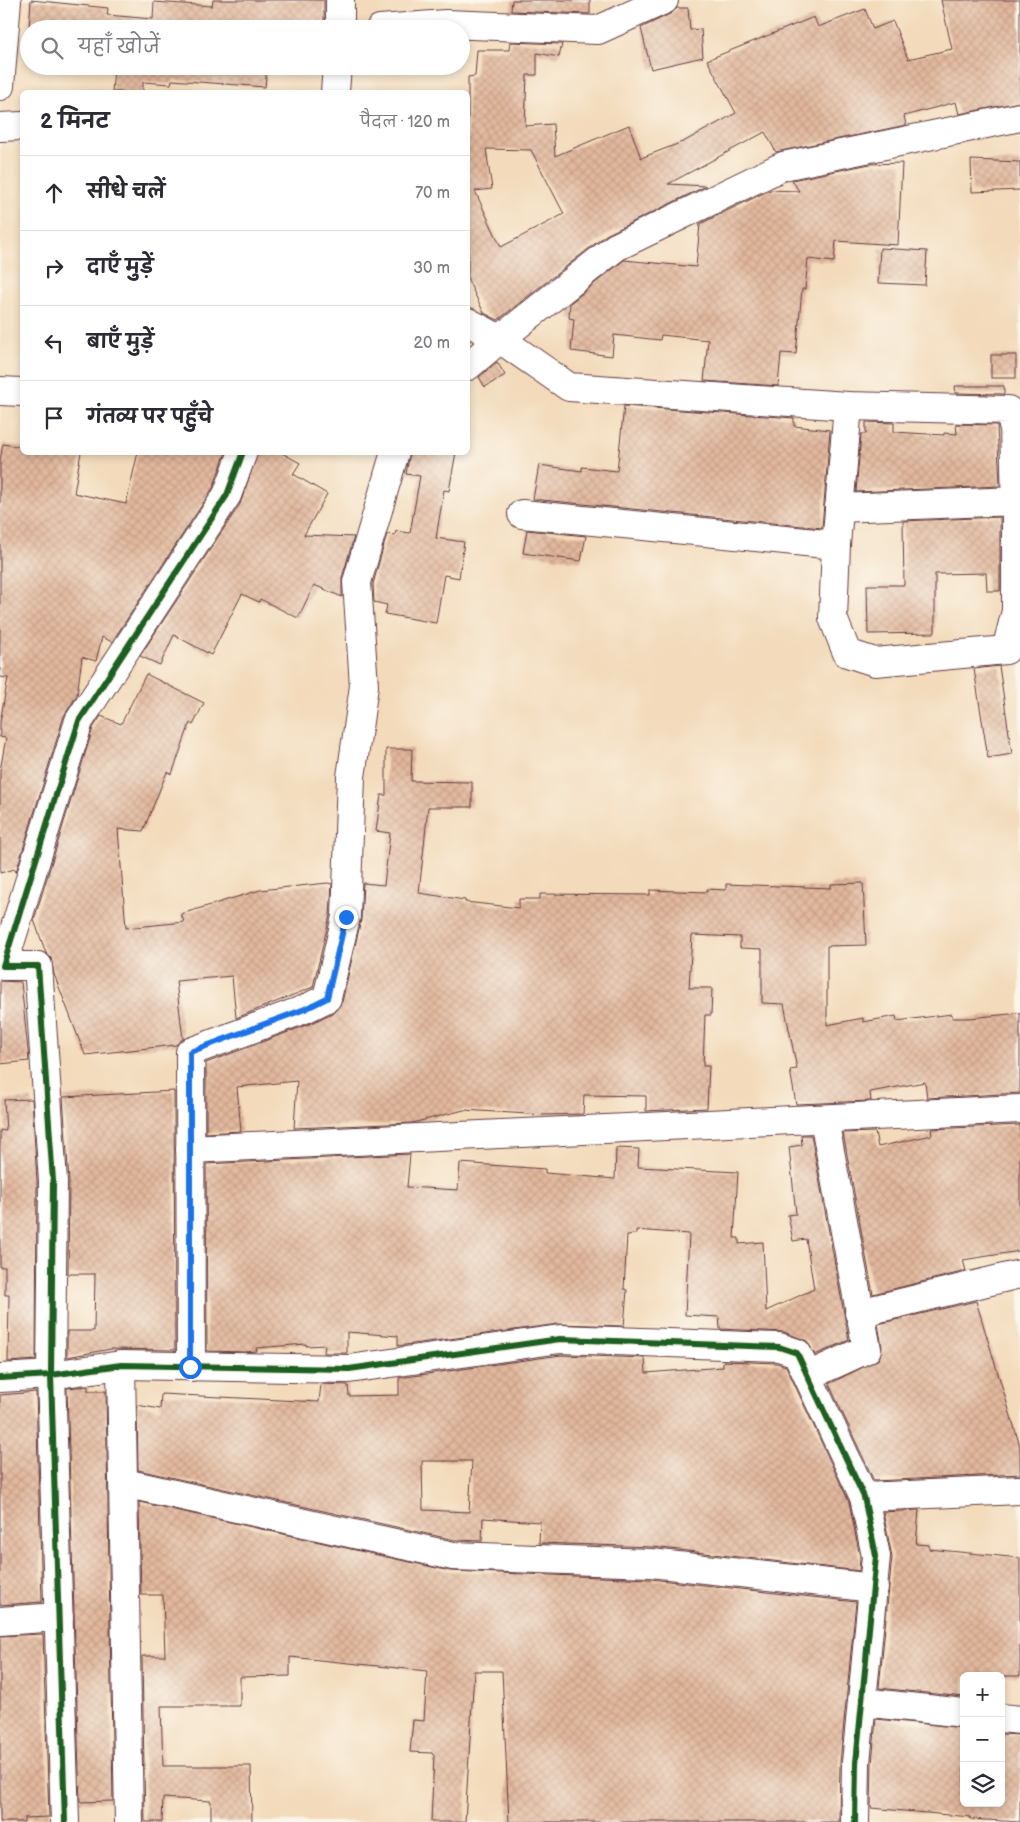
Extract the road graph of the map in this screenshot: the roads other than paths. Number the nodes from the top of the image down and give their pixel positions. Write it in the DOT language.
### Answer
graph roads {
  1 [pos="10,0"];
  2 [pos="340,0"];
  3 [pos="664,0"];
  4 [pos="340,20"];
  5 [pos="470,25"];
  6 [pos="0,86"];
  7 [pos="1020,117"];
  8 [pos="20,126"];
  9 [pos="0,127"];
  10 [pos="470,323"];
  11 [pos="500,339"];
  12 [pos="470,364"];
  13 [pos="0,391"];
  14 [pos="20,392"];
  15 [pos="848,406"];
  16 [pos="242,455"];
  17 [pos="394,455"];
  18 [pos="1016,501"];
  19 [pos="839,508"];
  20 [pos="522,514"];
  21 [pos="836,545"];
  22 [pos="1020,1109"];
  23 [pos="824,1119"];
  24 [pos="190,1149"];
  25 [pos="1020,1274"];
  26 [pos="859,1313"];
  27 [pos="121,1365"];
  28 [pos="190,1367"];
  29 [pos="51,1375"];
  30 [pos="808,1376"];
  31 [pos="0,1378"];
  32 [pos="124,1483"];
  33 [pos="1020,1490"];
  34 [pos="864,1498"];
  35 [pos="874,1588"];
  36 [pos="59,1617"];
  37 [pos="0,1621"];
  38 [pos="862,1702"];
  39 [pos="960,1713"];
  40 [pos="1005,1718"];
  41 [pos="1020,1720"];
  42 [pos="65,1822"];
  43 [pos="129,1822"];
  44 [pos="856,1822"];
  1 -- 6 [label="street"];
  2 -- 4 [label="street"];
  3 -- 5 [label="street"];
  7 -- 11 [label="street"];
  8 -- 9 [label="street"];
  10 -- 11 [label="street"];
  11 -- 12 [label="street"];
  11 -- 15 [label="street"];
  13 -- 14 [label="street"];
  15 -- 18 [label="street"];
  15 -- 19 [label="street"];
  16 -- 29 [label="street"];
  17 -- 24 [label="street"];
  18 -- 19 [label="street"];
  18 -- 21 [label="street"];
  19 -- 21 [label="street"];
  20 -- 21 [label="street"];
  22 -- 23 [label="street"];
  23 -- 24 [label="street"];
  23 -- 26 [label="street"];
  24 -- 28 [label="street"];
  25 -- 26 [label="street"];
  26 -- 30 [label="street"];
  27 -- 28 [label="street"];
  27 -- 29 [label="street"];
  27 -- 32 [label="street"];
  28 -- 30 [label="street"];
  29 -- 31 [label="street"];
  29 -- 36 [label="street"];
  30 -- 34 [label="street"];
  32 -- 35 [label="street"];
  32 -- 43 [label="street"];
  33 -- 34 [label="street"];
  34 -- 35 [label="street"];
  35 -- 38 [label="street"];
  36 -- 37 [label="street"];
  36 -- 42 [label="street"];
  38 -- 39 [label="street"];
  38 -- 44 [label="street"];
  40 -- 41 [label="street"];
}
